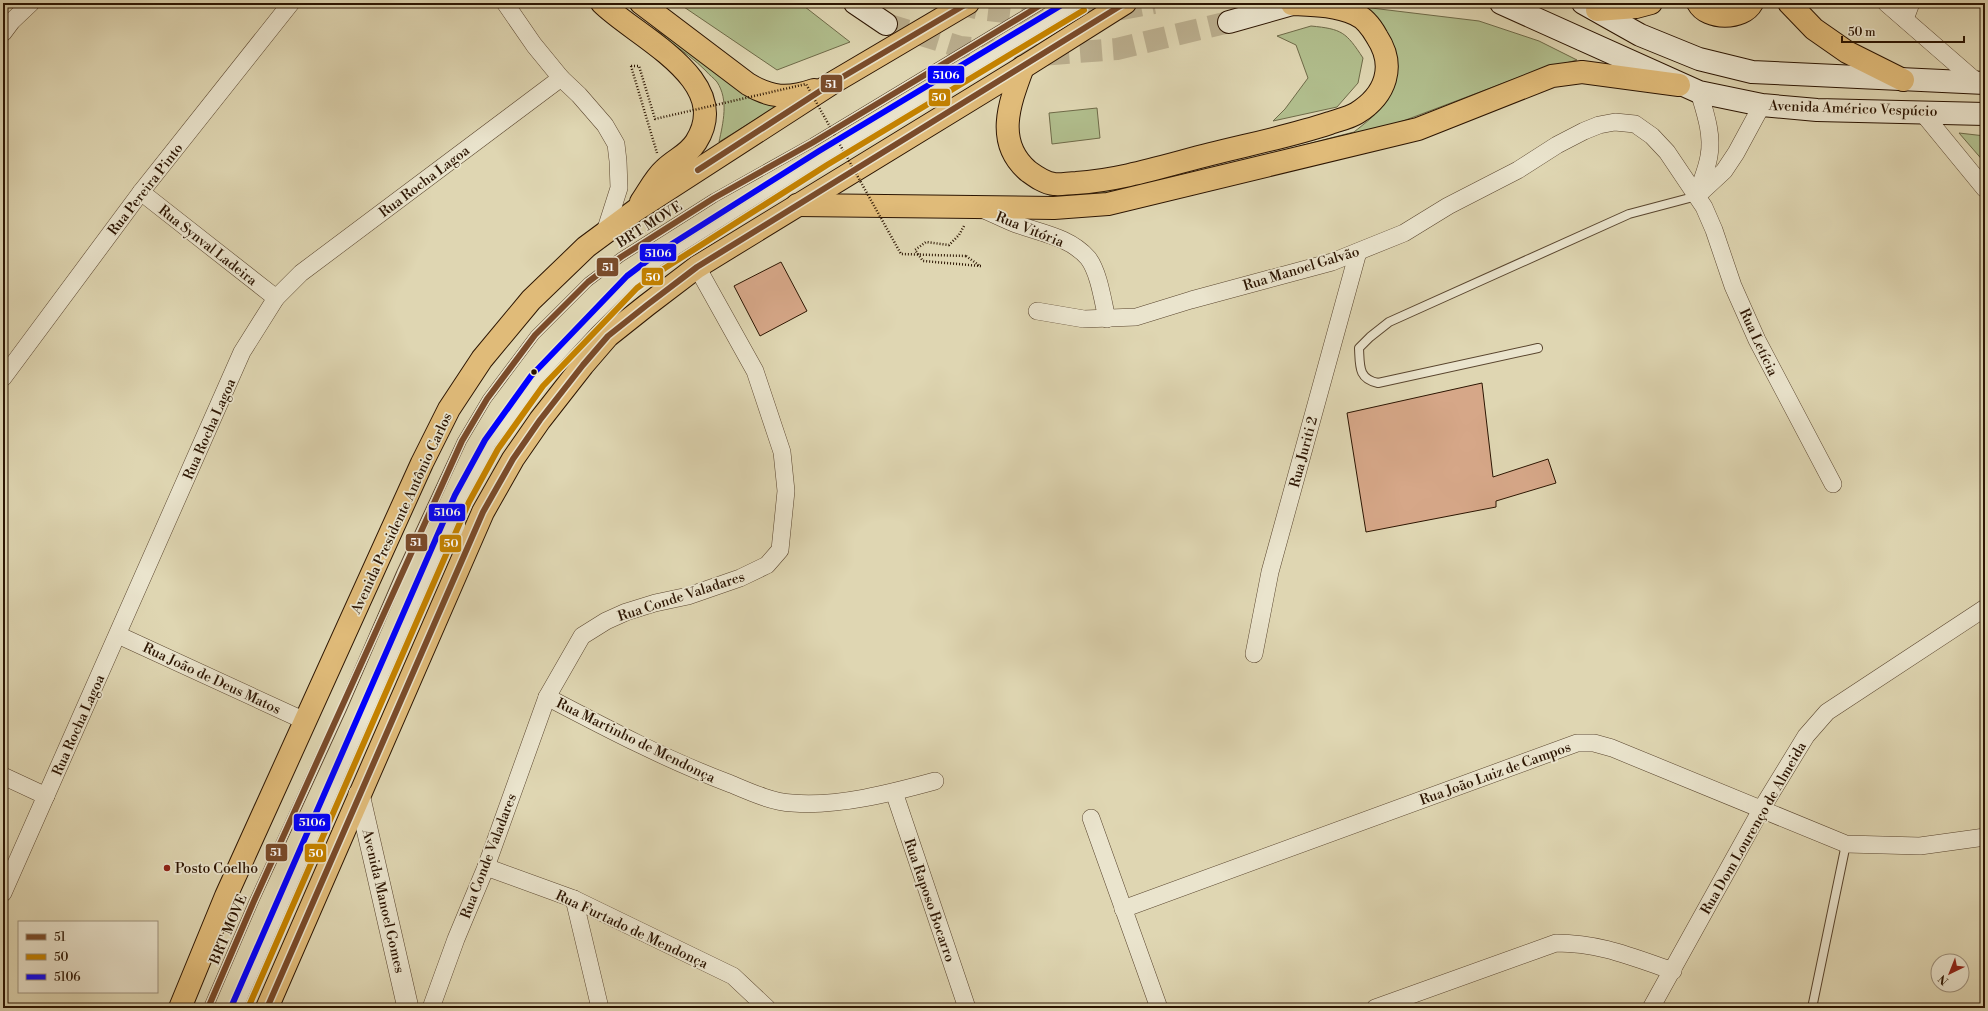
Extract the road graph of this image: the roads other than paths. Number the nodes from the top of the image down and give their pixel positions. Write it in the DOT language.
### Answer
graph roads {
  1 [pos="31,3"];
  2 [pos="291,3"];
  3 [pos="505,3"];
  4 [pos="602,3"];
  5 [pos="641,3"];
  6 [pos="855,3"];
  7 [pos="968,3"];
  8 [pos="1044,3"];
  9 [pos="1080,3"];
  10 [pos="1125,3"];
  11 [pos="1501,3"];
  12 [pos="1651,3"];
  13 [pos="1698,3"];
  14 [pos="1752,3"];
  15 [pos="1789,3"];
  16 [pos="1886,3"];
  17 [pos="1911,3"];
  18 [pos="1294,4"];
  19 [pos="1590,7"];
  20 [pos="1905,19"];
  21 [pos="1229,22"];
  22 [pos="886,24"];
  23 [pos="3,33"];
  24 [pos="1023,67"];
  25 [pos="561,78"];
  26 [pos="1903,80"];
  27 [pos="834,82"];
  28 [pos="1981,83"];
  29 [pos="1689,88"];
  30 [pos="1762,105"];
  31 [pos="1921,111"];
  32 [pos="1985,114"];
  33 [pos="1635,124"];
  34 [pos="1985,189"];
  35 [pos="141,192"];
  36 [pos="1697,196"];
  37 [pos="797,205"];
  38 [pos="970,206"];
  39 [pos="636,210"];
  40 [pos="604,235"];
  41 [pos="1358,252"];
  42 [pos="697,267"];
  43 [pos="276,298"];
  44 [pos="1037,311"];
  45 [pos="1107,319"];
  46 [pos="1538,348"];
  47 [pos="3,378"];
  48 [pos="1833,484"];
  49 [pos="462,498"];
  50 [pos="460,566"];
  51 [pos="1985,608"];
  52 [pos="118,635"];
  53 [pos="1254,654"];
  54 [pos="547,698"];
  55 [pos="305,721"];
  56 [pos="3,776"];
  57 [pos="935,780"];
  58 [pos="894,792"];
  59 [pos="359,794"];
  60 [pos="46,796"];
  61 [pos="1762,808"];
  62 [pos="1091,818"];
  63 [pos="1985,837"];
  64 [pos="1846,844"];
  65 [pos="486,867"];
  66 [pos="3,893"];
  67 [pos="574,899"];
  68 [pos="1123,909"];
  69 [pos="1673,970"];
  70 [pos="180,1008"];
  71 [pos="208,1008"];
  72 [pos="239,1008"];
  73 [pos="267,1008"];
  74 [pos="408,1008"];
  75 [pos="431,1008"];
  76 [pos="600,1008"];
  77 [pos="767,1008"];
  78 [pos="966,1008"];
  79 [pos="1159,1008"];
  80 [pos="1375,1008"];
  81 [pos="1651,1008"];
  82 [pos="1812,1008"];
  1 -- 23 [label="street"];
  2 -- 35 [label="street, Rua Pereira Pinto"];
  3 -- 25 [label="street"];
  4 -- 39 [label="highway"];
  5 -- 27 [label="highway"];
  6 -- 22 [label="main road"];
  7 -- 27 [label="highway, Avenida Presidente Antônio Carlos"];
  8 -- 71 [label="lane, BRT MOVE"];
  9 -- 49 [label="lane"];
  10 -- 24 [label="highway"];
  11 -- 29 [label="main road, Avenida Américo Vespúcio"];
  12 -- 19 [label="highway"];
  13 -- 14 [label="highway"];
  15 -- 26 [label="highway"];
  16 -- 20 [label="street, Avenida Américo Vespúcio"];
  17 -- 20 [label="street"];
  18 -- 21 [label="main road"];
  18 -- 24 [label="highway"];
  19 -- 26 [label="main road, Avenida Américo Vespúcio"];
  20 -- 28 [label="street, Avenida Américo Vespúcio"];
  24 -- 37 [label="highway"];
  25 -- 40 [label="street"];
  25 -- 43 [label="street, Rua Rocha Lagoa"];
  26 -- 28 [label="main road, Avenida Américo Vespúcio"];
  27 -- 39 [label="highway, Avenida Presidente Antônio Carlos"];
  29 -- 30 [label="main road, Avenida Américo Vespúcio"];
  29 -- 36 [label="street"];
  29 -- 38 [label="highway"];
  30 -- 31 [label="main road, Avenida Américo Vespúcio"];
  30 -- 36 [label="street"];
  31 -- 32 [label="main road, Avenida Américo Vespúcio"];
  31 -- 34 [label="street"];
  33 -- 36 [label="street, Rua Letícia"];
  33 -- 41 [label="street, Rua Manoel Galvão"];
  35 -- 43 [label="street, Rua Synval Ladeira"];
  35 -- 47 [label="street, Rua Pereira Pinto"];
  36 -- 46 [label="lane"];
  36 -- 48 [label="street, Rua Letícia"];
  37 -- 38 [label="highway"];
  37 -- 42 [label="highway"];
  38 -- 45 [label="street, Rua Vitória"];
  39 -- 40 [label="highway, Avenida Presidente Antônio Carlos"];
  40 -- 55 [label="highway, Avenida Presidente Antônio Carlos"];
  41 -- 45 [label="street, Rua Manoel Galvão"];
  41 -- 53 [label="street, Rua Juriti 2"];
  42 -- 50 [label="highway"];
  42 -- 54 [label="street, Rua Conde Valadares"];
  43 -- 52 [label="street, Rua Rocha Lagoa"];
  44 -- 45 [label="street, Rua Manoel Galvão"];
  49 -- 50 [label="lane"];
  49 -- 72 [label="lane"];
  50 -- 59 [label="highway"];
  51 -- 61 [label="street, Rua Dom Lourenço de Almeida"];
  52 -- 55 [label="street, Rua João de Deus Matos"];
  52 -- 60 [label="street, Rua Rocha Lagoa"];
  54 -- 58 [label="street, Rua Martinho de Mendonça"];
  54 -- 65 [label="street, Rua Conde Valadares"];
  55 -- 70 [label="highway, Avenida Presidente Antônio Carlos"];
  56 -- 60 [label="street"];
  57 -- 58 [label="street, Rua Martinho de Mendonça"];
  58 -- 78 [label="street, Rua Raposo Bocarro"];
  59 -- 73 [label="highway"];
  59 -- 74 [label="street, Avenida Manoel Gomes"];
  60 -- 66 [label="street, Rua Rocha Lagoa"];
  61 -- 64 [label="street, Rua João Luiz de Campos"];
  61 -- 68 [label="street, Rua João Luiz de Campos"];
  61 -- 69 [label="street, Rua Dom Lourenço de Almeida"];
  62 -- 68 [label="street"];
  63 -- 64 [label="street, Rua João Luiz de Campos"];
  64 -- 82 [label="lane"];
  65 -- 67 [label="street, Rua Furtado de Mendonça"];
  65 -- 75 [label="street, Rua Conde Valadares"];
  67 -- 76 [label="street"];
  67 -- 77 [label="street, Rua Furtado de Mendonça"];
  68 -- 79 [label="street"];
  69 -- 80 [label="street"];
  69 -- 81 [label="street, Rua Dom Lourenço de Almeida"];
}
